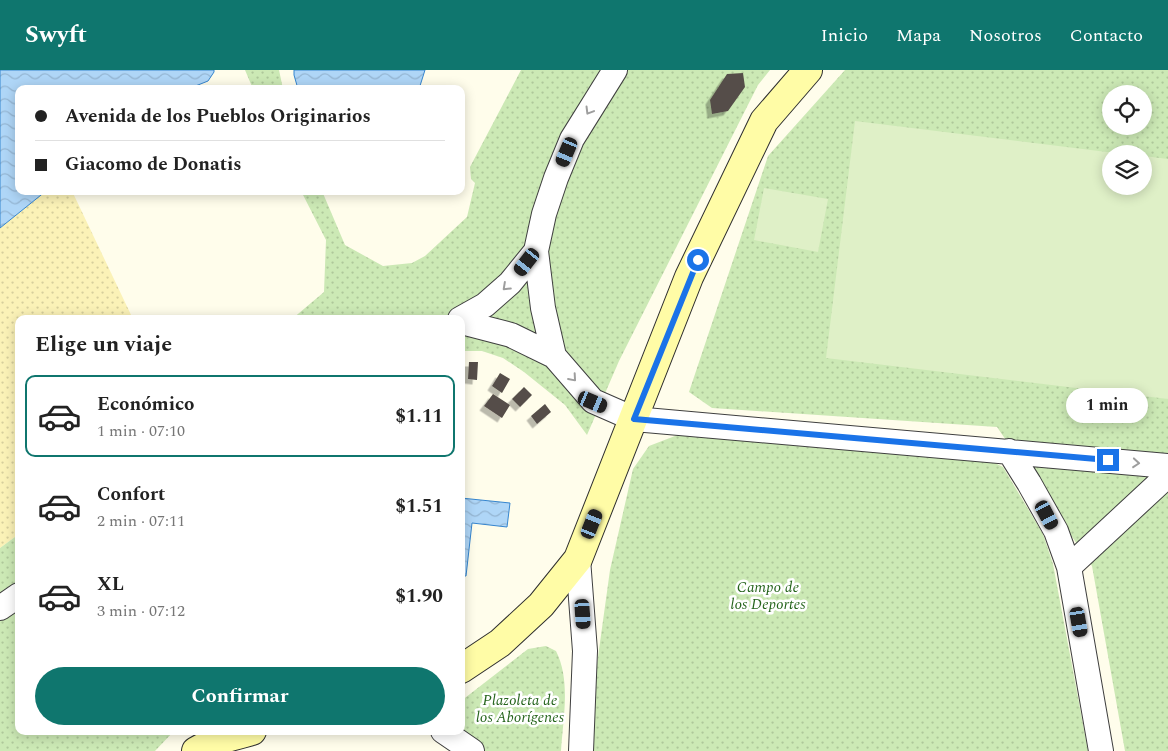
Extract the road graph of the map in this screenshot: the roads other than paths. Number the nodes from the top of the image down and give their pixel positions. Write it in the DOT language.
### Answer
graph roads {
  1 [pos="615,70"];
  2 [pos="808,70"];
  3 [pos="536,251"];
  4 [pos="465,318"];
  5 [pos="465,321"];
  6 [pos="554,356"];
  7 [pos="634,419"];
  8 [pos="1009,451"];
  9 [pos="1168,466"];
  10 [pos="1168,474"];
  11 [pos="578,559"];
  12 [pos="1069,567"];
  13 [pos="15,598"];
  14 [pos="0,608"];
  15 [pos="465,666"];
  16 [pos="240,735"];
  17 [pos="449,735"];
  18 [pos="196,751"];
  19 [pos="472,751"];
  20 [pos="581,751"];
  21 [pos="1101,751"];
  1 -- 3 [label="street, one-way"];
  2 -- 7 [label="street"];
  3 -- 4 [label="street, one-way"];
  3 -- 6 [label="street"];
  5 -- 6 [label="street"];
  6 -- 7 [label="street, one-way"];
  7 -- 8 [label="street"];
  7 -- 11 [label="street"];
  8 -- 9 [label="street, one-way"];
  8 -- 12 [label="street"];
  10 -- 12 [label="street"];
  11 -- 15 [label="street"];
  11 -- 20 [label="street"];
  12 -- 21 [label="street"];
  13 -- 14 [label="street"];
  16 -- 18 [label="street"];
  17 -- 19 [label="street"];
}
